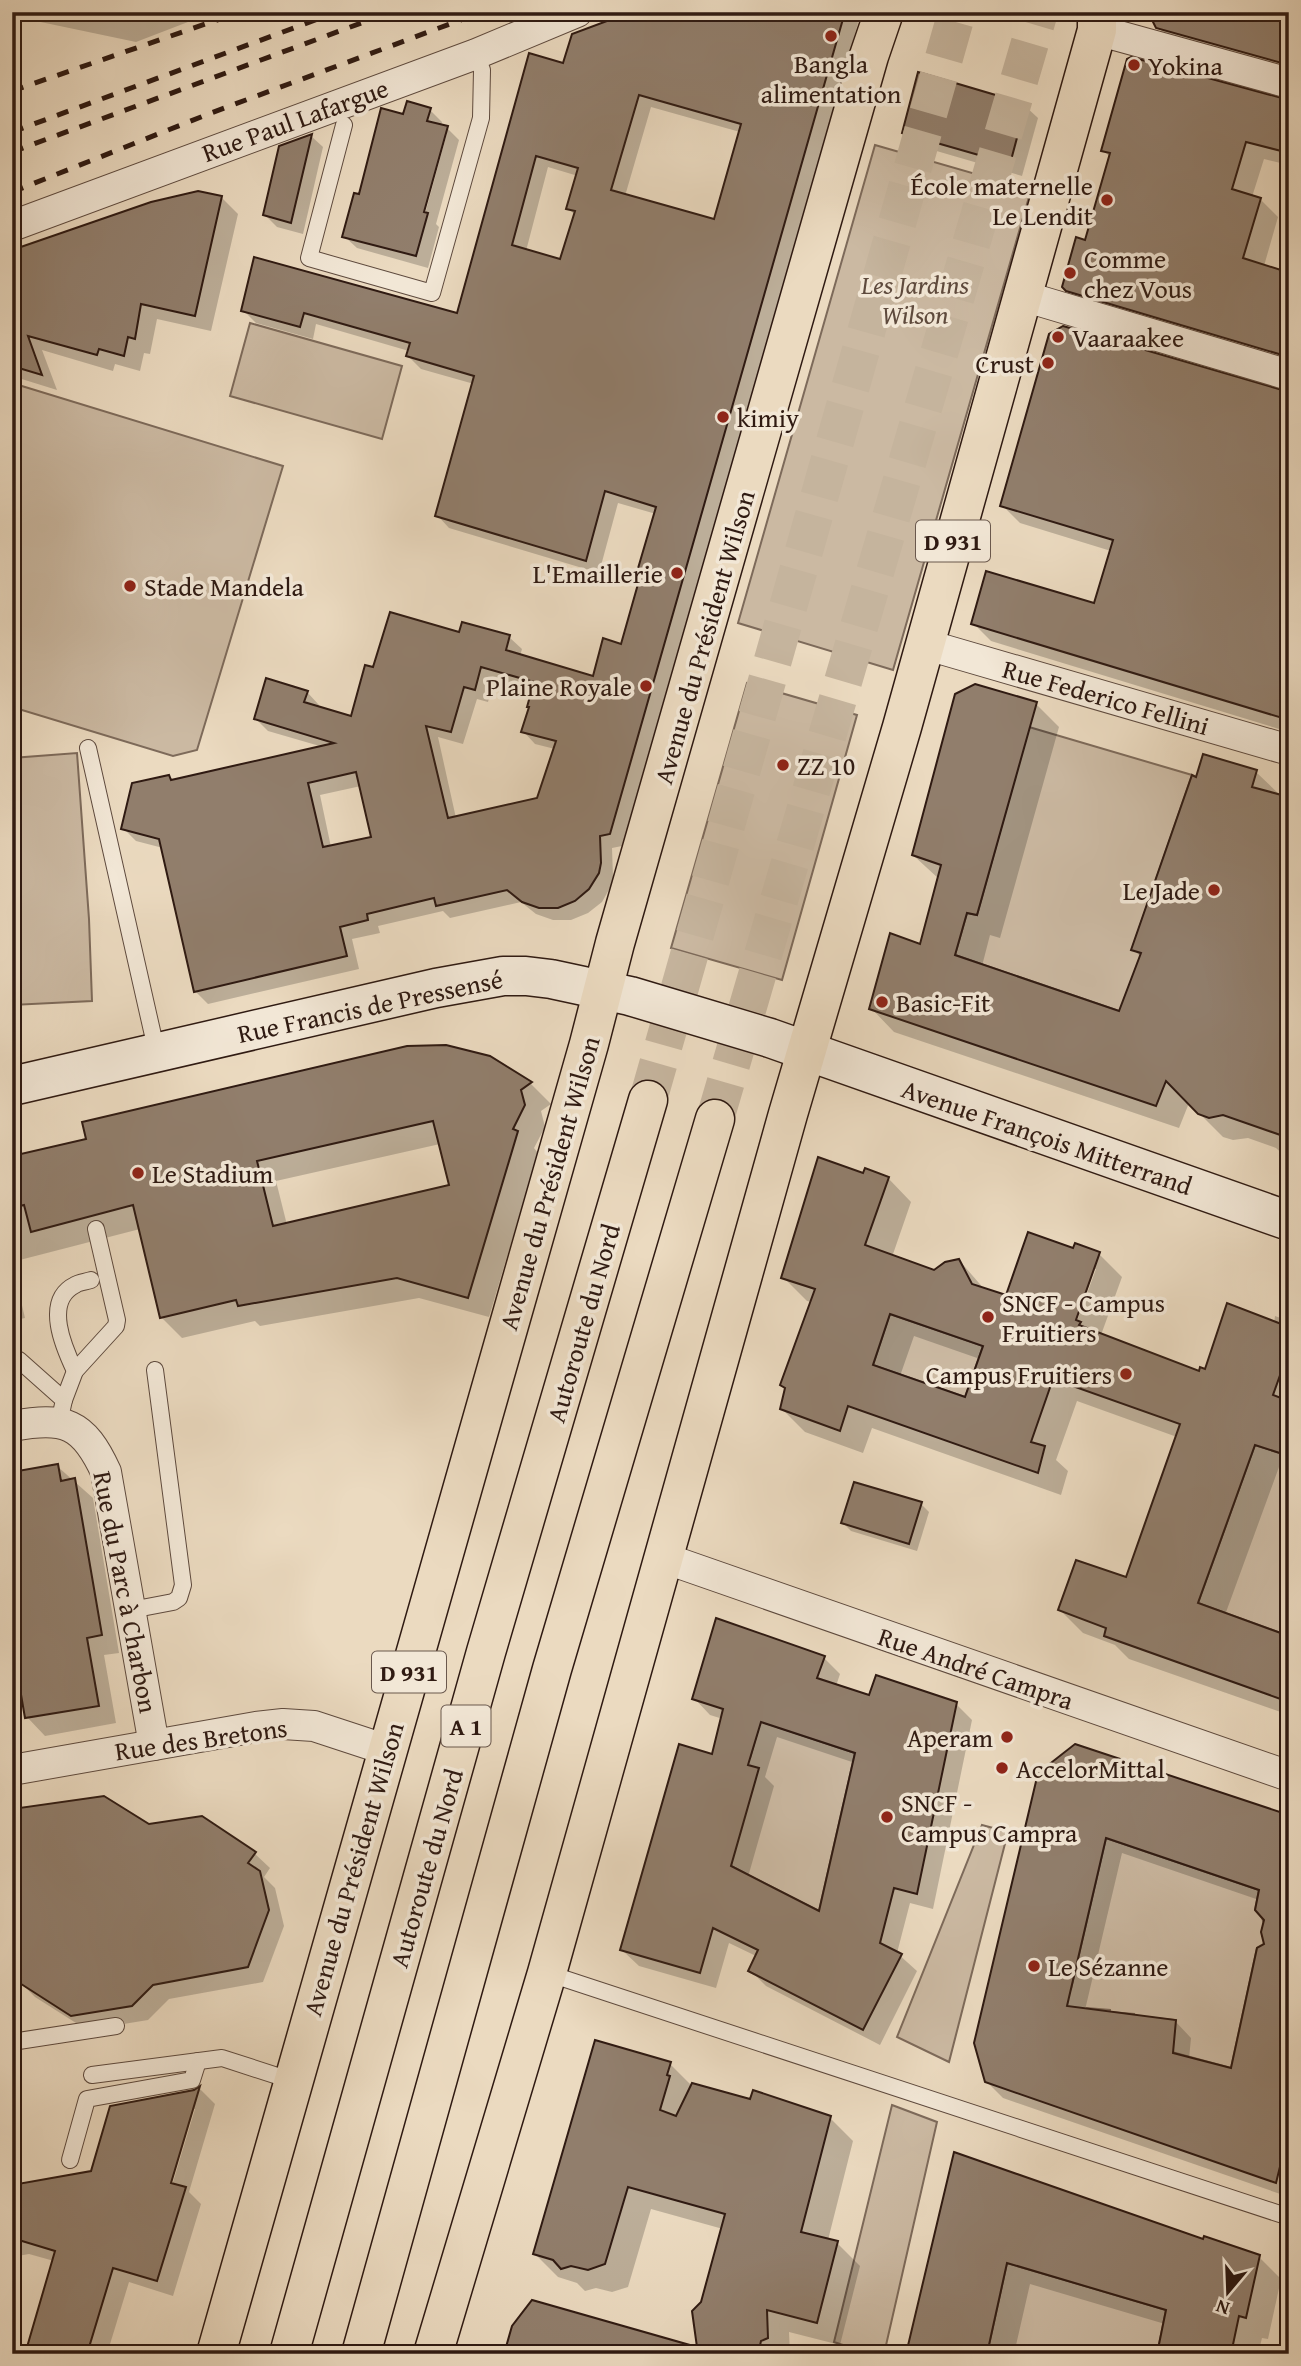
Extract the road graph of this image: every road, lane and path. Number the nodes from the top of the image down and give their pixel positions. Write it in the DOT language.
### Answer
graph roads {
  1 [pos="577,12"];
  2 [pos="884,12"];
  3 [pos="1097,21"];
  4 [pos="476,54"];
  5 [pos="1289,83"];
  6 [pos="344,125"];
  7 [pos="12,226"];
  8 [pos="1023,296"];
  9 [pos="1289,375"];
  10 [pos="924,644"];
  11 [pos="88,748"];
  12 [pos="1289,750"];
  13 [pos="603,991"];
  14 [pos="807,1051"];
  15 [pos="157,1053"];
  16 [pos="12,1086"];
  17 [pos="648,1100"];
  18 [pos="715,1119"];
  19 [pos="1289,1221"];
  20 [pos="96,1229"];
  21 [pos="91,1280"];
  22 [pos="12,1359"];
  23 [pos="155,1370"];
  24 [pos="75,1371"];
  25 [pos="62,1411"];
  26 [pos="12,1426"];
  27 [pos="664,1558"];
  28 [pos="131,1610"];
  29 [pos="154,1745"];
  30 [pos="387,1750"];
  31 [pos="12,1770"];
  32 [pos="1289,1776"];
  33 [pos="547,1973"];
  34 [pos="116,2026"];
  35 [pos="12,2042"];
  36 [pos="198,2061"];
  37 [pos="92,2075"];
  38 [pos="293,2081"];
  39 [pos="70,2160"];
  40 [pos="1289,2217"];
  41 [pos="216,2354"];
  42 [pos="289,2354"];
  43 [pos="361,2354"];
  44 [pos="433,2354"];
  1 -- 4 [label="street, Rue Paul Lafargue"];
  2 -- 13 [label="main road, Avenue du Président Wilson / D 931"];
  3 -- 5 [label="street"];
  3 -- 8 [label="main road, D 931"];
  4 -- 6 [label="lane"];
  4 -- 7 [label="street, Rue Paul Lafargue"];
  8 -- 9 [label="street"];
  8 -- 10 [label="main road, D 931"];
  10 -- 12 [label="street, Rue Federico Fellini"];
  10 -- 14 [label="main road, D 931"];
  11 -- 15 [label="lane"];
  13 -- 14 [label="main road, Rue Francis de Pressensé"];
  13 -- 15 [label="main road, Rue Francis de Pressensé"];
  13 -- 30 [label="main road, Avenue du Président Wilson / D 931"];
  14 -- 19 [label="main road, Avenue François Mitterrand"];
  14 -- 27 [label="main road, D 931"];
  15 -- 16 [label="main road, Rue Francis de Pressensé"];
  17 -- 42 [label="main road, Autoroute du Nord / A 1"];
  18 -- 43 [label="main road, A 1"];
  20 -- 24 [label="lane"];
  21 -- 24 [label="lane"];
  22 -- 25 [label="lane"];
  23 -- 28 [label="lane"];
  24 -- 25 [label="lane"];
  25 -- 26 [label="street"];
  25 -- 28 [label="street, Rue du Parc à Charbon"];
  27 -- 32 [label="street, Rue André Campra"];
  27 -- 33 [label="main road, D 931"];
  28 -- 29 [label="street, Rue du Parc à Charbon"];
  29 -- 30 [label="street, Rue des Bretons"];
  29 -- 31 [label="street, Rue des Bretons"];
  30 -- 38 [label="main road, Avenue du Président Wilson / D 931"];
  33 -- 40 [label="lane"];
  33 -- 44 [label="main road, D 931"];
  34 -- 35 [label="lane"];
  36 -- 37 [label="lane"];
  36 -- 38 [label="lane"];
  36 -- 39 [label="lane"];
  38 -- 41 [label="main road, Avenue du Président Wilson / D 931"];
}
